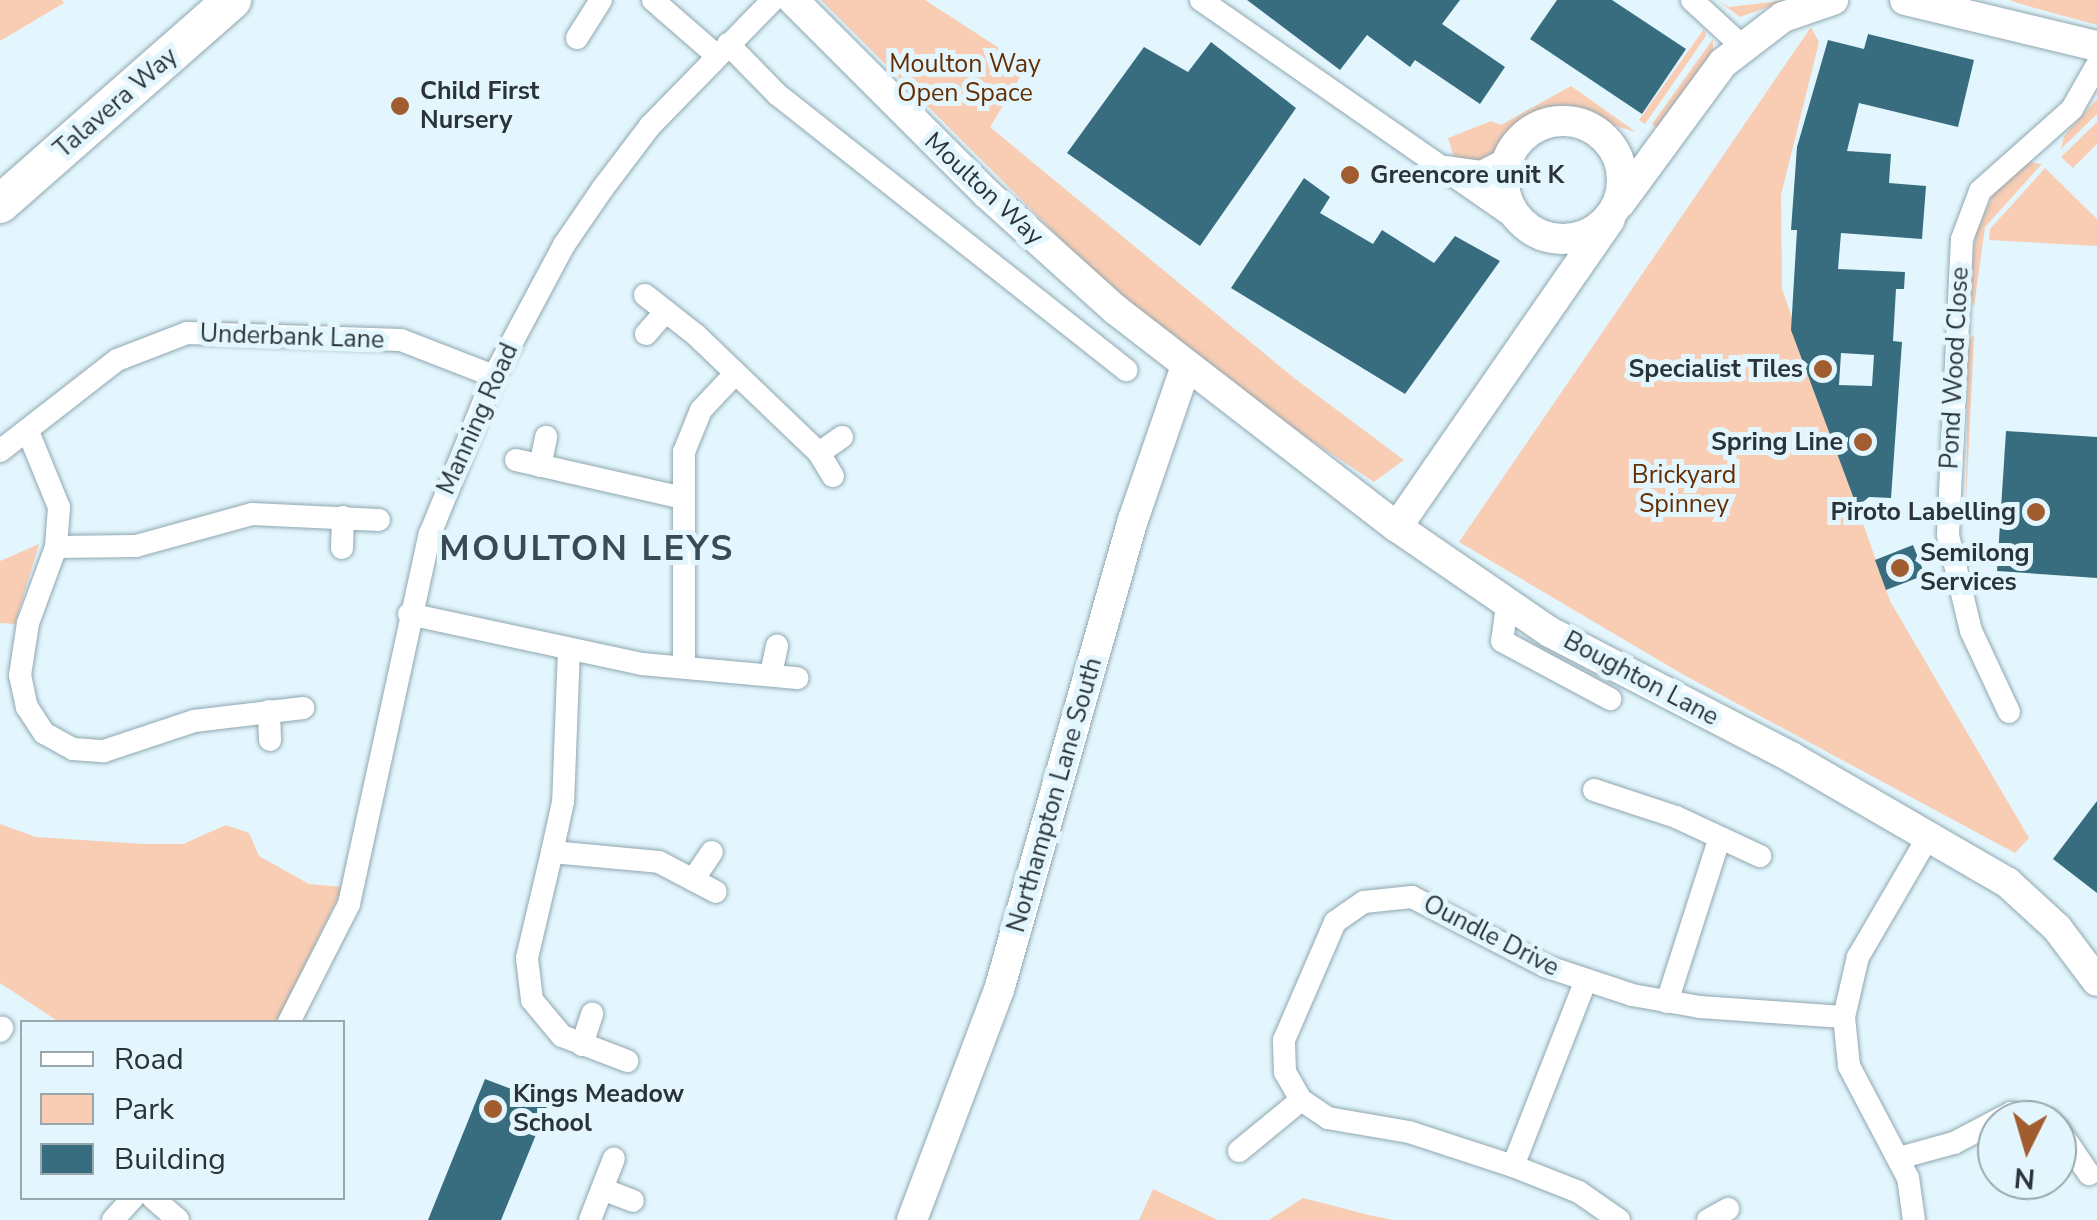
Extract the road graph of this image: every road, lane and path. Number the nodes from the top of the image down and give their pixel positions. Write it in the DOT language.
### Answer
graph roads {
  1 [pos="232,0"];
  2 [pos="601,0"];
  3 [pos="654,0"];
  4 [pos="774,0"];
  5 [pos="794,0"];
  6 [pos="1201,0"];
  7 [pos="1692,0"];
  8 [pos="1833,0"];
  9 [pos="1905,0"];
  10 [pos="577,38"];
  11 [pos="1741,45"];
  12 [pos="2097,46"];
  13 [pos="722,50"];
  14 [pos="2097,66"];
  15 [pos="1670,137"];
  16 [pos="1608,142"];
  17 [pos="1506,159"];
  18 [pos="1432,164"];
  19 [pos="0,204"];
  20 [pos="1614,212"];
  21 [pos="1530,228"];
  22 [pos="645,296"];
  23 [pos="1546,309"];
  24 [pos="666,312"];
  25 [pos="646,334"];
  26 [pos="1186,366"];
  27 [pos="1126,370"];
  28 [pos="494,376"];
  29 [pos="734,376"];
  30 [pos="28,434"];
  31 [pos="546,437"];
  32 [pos="842,437"];
  33 [pos="0,450"];
  34 [pos="819,453"];
  35 [pos="516,460"];
  36 [pos="540,466"];
  37 [pos="833,476"];
  38 [pos="680,497"];
  39 [pos="343,518"];
  40 [pos="378,520"];
  41 [pos="1397,527"];
  42 [pos="56,548"];
  43 [pos="342,548"];
  44 [pos="1507,606"];
  45 [pos="409,614"];
  46 [pos="777,646"];
  47 [pos="568,649"];
  48 [pos="684,667"];
  49 [pos="771,674"];
  50 [pos="797,678"];
  51 [pos="1610,698"];
  52 [pos="302,708"];
  53 [pos="269,710"];
  54 [pos="2010,712"];
  55 [pos="270,740"];
  56 [pos="1594,790"];
  57 [pos="1930,834"];
  58 [pos="1718,840"];
  59 [pos="552,852"];
  60 [pos="712,852"];
  61 [pos="1760,856"];
  62 [pos="695,877"];
  63 [pos="716,892"];
  64 [pos="1585,982"];
  65 [pos="2097,982"];
  66 [pos="1667,1002"];
  67 [pos="592,1014"];
  68 [pos="1844,1018"];
  69 [pos="290,1020"];
  70 [pos="582,1045"];
  71 [pos="628,1061"];
  72 [pos="1302,1100"];
  73 [pos="1977,1131"];
  74 [pos="1239,1151"];
  75 [pos="2077,1155"];
  76 [pos="614,1158"];
  77 [pos="1900,1158"];
  78 [pos="1513,1166"];
  79 [pos="2090,1174"];
  80 [pos="602,1189"];
  81 [pos="132,1200"];
  82 [pos="156,1200"];
  83 [pos="633,1201"];
  84 [pos="113,1220"];
  85 [pos="178,1220"];
  86 [pos="590,1220"];
  87 [pos="912,1220"];
  88 [pos="1619,1220"];
  89 [pos="1914,1220"];
  1 -- 19 [label="main road, Talavera Way"];
  2 -- 10 [label="street"];
  3 -- 13 [label="street"];
  4 -- 13 [label="street, Manning Road"];
  5 -- 26 [label="street, Moulton Way"];
  6 -- 18 [label="street"];
  7 -- 11 [label="street"];
  8 -- 11 [label="street"];
  9 -- 12 [label="street"];
  11 -- 15 [label="street"];
  13 -- 27 [label="street"];
  13 -- 28 [label="street, Manning Road"];
  14 -- 54 [label="street, Pond Wood Close"];
  15 -- 16 [label="street"];
  15 -- 20 [label="street"];
  16 -- 17 [label="street"];
  16 -- 20 [label="street"];
  17 -- 18 [label="street"];
  17 -- 21 [label="street"];
  18 -- 21 [label="street"];
  20 -- 21 [label="street"];
  20 -- 23 [label="street"];
  21 -- 23 [label="street"];
  22 -- 24 [label="street"];
  23 -- 41 [label="street"];
  24 -- 25 [label="street"];
  24 -- 29 [label="street"];
  26 -- 41 [label="street, Boughton Lane"];
  26 -- 87 [label="street, Northampton Lane South"];
  28 -- 30 [label="street, Underbank Lane"];
  28 -- 45 [label="street, Manning Road"];
  29 -- 34 [label="street"];
  29 -- 38 [label="street"];
  30 -- 33 [label="street, Underbank Lane"];
  30 -- 42 [label="street"];
  31 -- 36 [label="street"];
  32 -- 34 [label="street"];
  34 -- 37 [label="street"];
  35 -- 36 [label="street"];
  36 -- 38 [label="street"];
  38 -- 48 [label="street"];
  39 -- 40 [label="street"];
  39 -- 42 [label="street"];
  39 -- 43 [label="street"];
  41 -- 44 [label="street, Boughton Lane"];
  42 -- 53 [label="street"];
  44 -- 51 [label="street"];
  44 -- 57 [label="street, Boughton Lane"];
  45 -- 47 [label="street"];
  45 -- 69 [label="street, Manning Road"];
  46 -- 49 [label="street"];
  47 -- 48 [label="street"];
  47 -- 59 [label="street"];
  48 -- 49 [label="street"];
  49 -- 50 [label="street"];
  52 -- 53 [label="street"];
  53 -- 55 [label="street"];
  56 -- 58 [label="street"];
  57 -- 65 [label="street, Boughton Lane"];
  57 -- 68 [label="street"];
  58 -- 61 [label="street"];
  58 -- 66 [label="street"];
  59 -- 62 [label="street"];
  59 -- 70 [label="street"];
  60 -- 62 [label="street"];
  62 -- 63 [label="street"];
  64 -- 66 [label="street, Oundle Drive"];
  64 -- 72 [label="street, Oundle Drive"];
  64 -- 78 [label="street"];
  66 -- 68 [label="street, Oundle Drive"];
  67 -- 70 [label="street"];
  68 -- 77 [label="street"];
  70 -- 71 [label="street"];
  72 -- 74 [label="street"];
  72 -- 78 [label="street"];
  73 -- 77 [label="street"];
  75 -- 79 [label="street"];
  76 -- 80 [label="street"];
  77 -- 89 [label="street"];
  78 -- 88 [label="street"];
  80 -- 83 [label="street"];
  80 -- 86 [label="street"];
  81 -- 84 [label="street"];
  82 -- 85 [label="street"];
}
